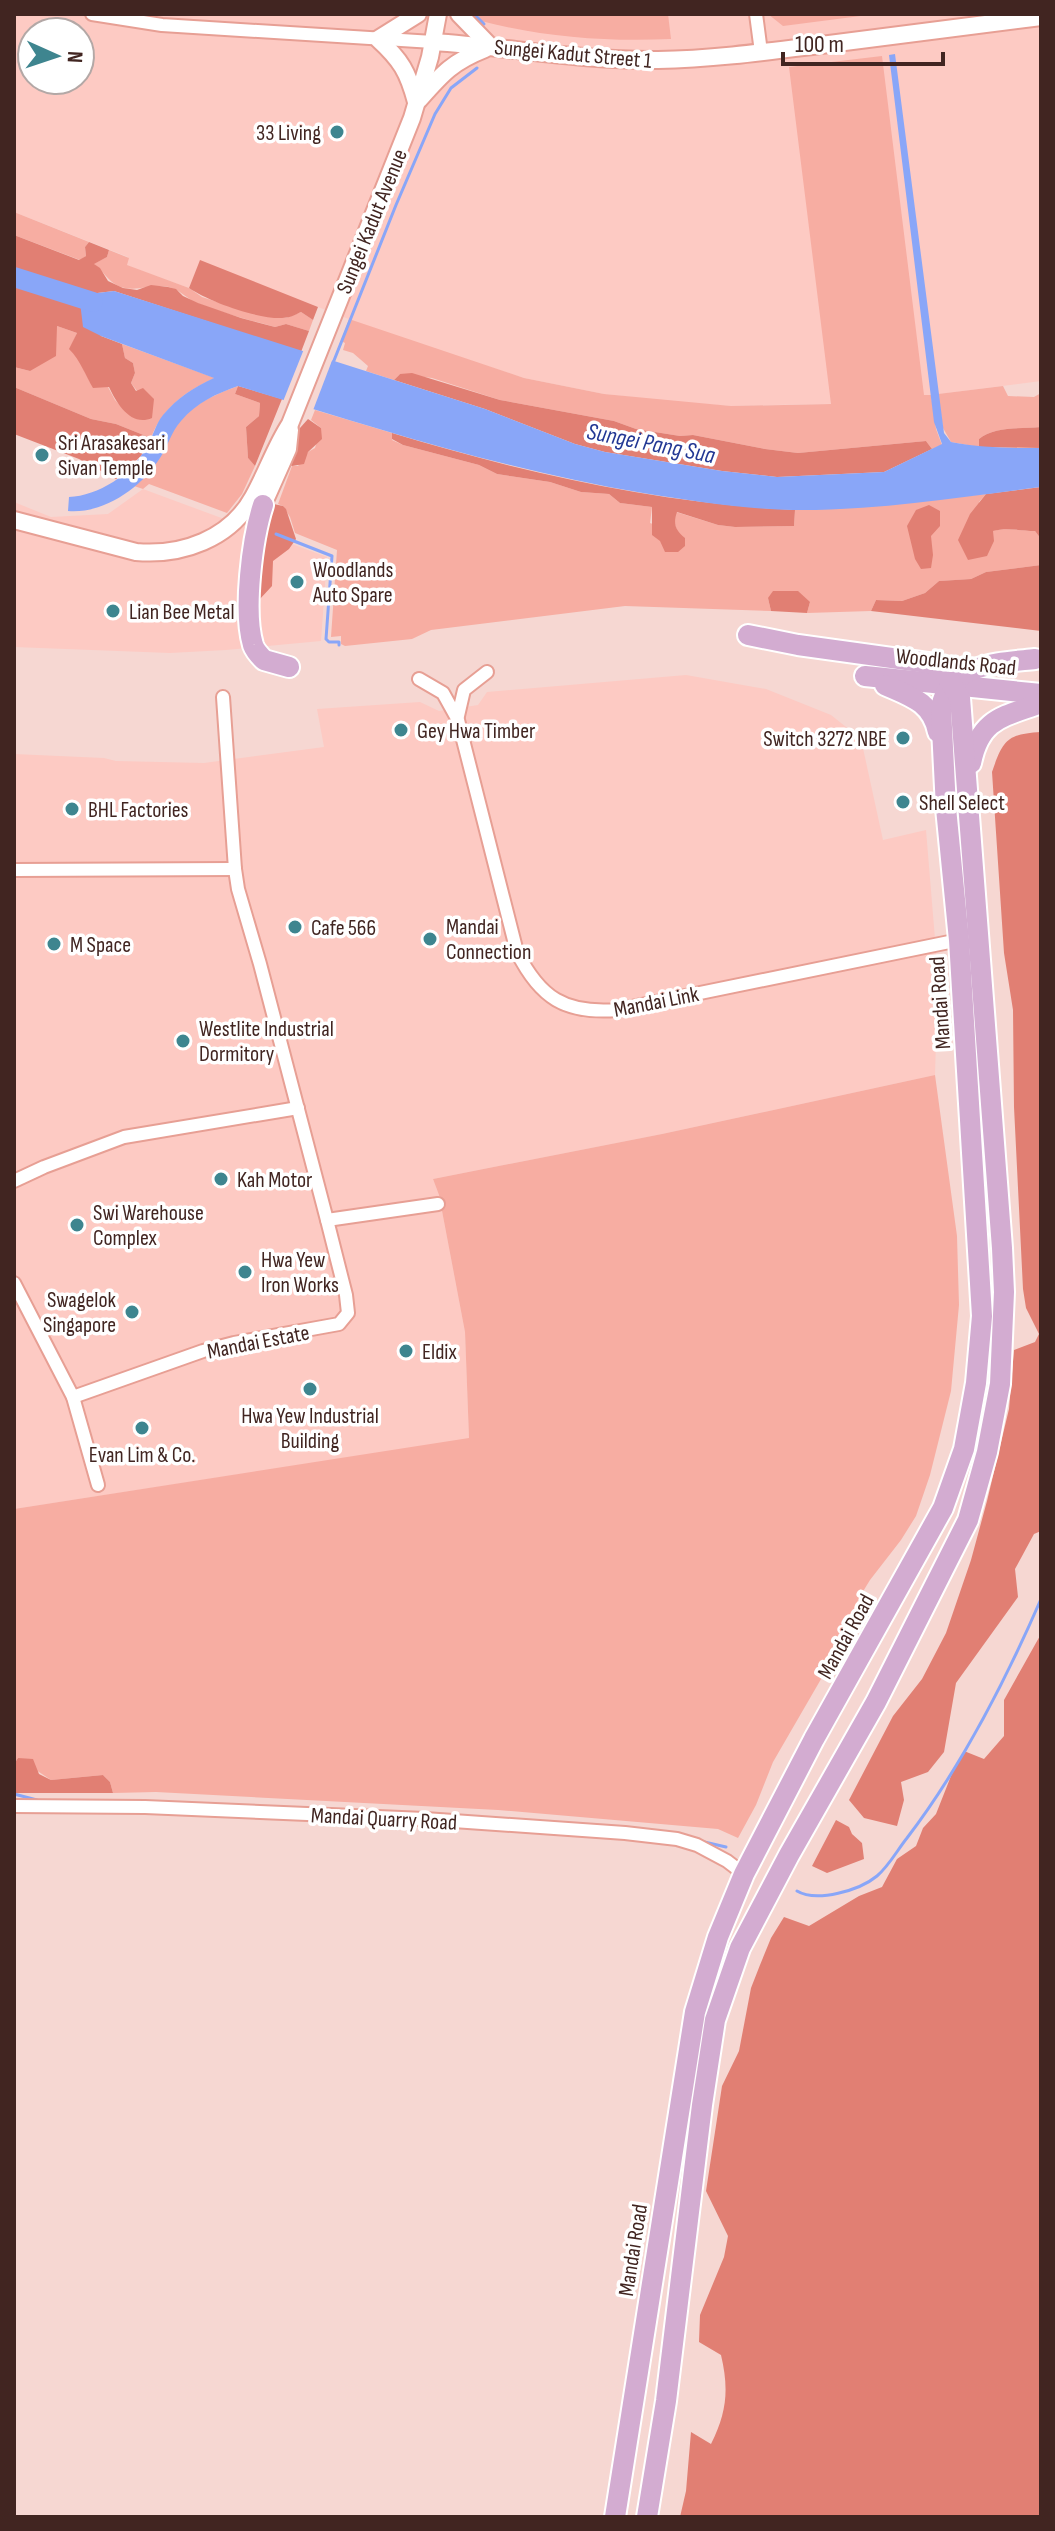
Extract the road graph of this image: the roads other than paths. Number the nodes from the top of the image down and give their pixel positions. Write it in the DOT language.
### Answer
graph roads {
  1 [pos="92,14"];
  2 [pos="418,14"];
  3 [pos="438,14"];
  4 [pos="459,14"];
  5 [pos="756,14"];
  6 [pos="1041,17"];
  7 [pos="378,39"];
  8 [pos="433,42"];
  9 [pos="490,46"];
  10 [pos="761,52"];
  11 [pos="417,103"];
  12 [pos="293,418"];
  13 [pos="263,505"];
  14 [pos="14,520"];
  15 [pos="748,635"];
  16 [pos="1035,659"];
  17 [pos="289,667"];
  18 [pos="487,672"];
  19 [pos="419,679"];
  20 [pos="894,679"];
  21 [pos="952,685"];
  22 [pos="1041,694"];
  23 [pos="223,697"];
  24 [pos="1041,703"];
  25 [pos="932,715"];
  26 [pos="458,720"];
  27 [pos="943,760"];
  28 [pos="967,782"];
  29 [pos="235,869"];
  30 [pos="14,870"];
  31 [pos="959,940"];
  32 [pos="298,1108"];
  33 [pos="994,1138"];
  34 [pos="973,1160"];
  35 [pos="14,1181"];
  36 [pos="438,1204"];
  37 [pos="327,1220"];
  38 [pos="14,1283"];
  39 [pos="73,1397"];
  40 [pos="98,1485"];
  41 [pos="839,1696"];
  42 [pos="876,1702"];
  43 [pos="14,1806"];
  44 [pos="744,1874"];
  45 [pos="651,2488"];
  46 [pos="615,2511"];
  47 [pos="647,2517"];
  1 -- 7 [label="street"];
  2 -- 7 [label="street"];
  3 -- 8 [label="street, Sungei Kadut Avenue"];
  4 -- 9 [label="street"];
  5 -- 10 [label="street"];
  6 -- 10 [label="street, Sungei Kadut Street 1"];
  7 -- 8 [label="street"];
  7 -- 11 [label="street"];
  8 -- 9 [label="street, Sungei Kadut Street 1"];
  8 -- 11 [label="street, Sungei Kadut Avenue"];
  9 -- 10 [label="street, Sungei Kadut Street 1"];
  9 -- 11 [label="street"];
  11 -- 12 [label="street, Sungei Kadut Avenue"];
  12 -- 13 [label="street, Sungei Kadut Avenue"];
  12 -- 14 [label="street, Sungei Kadut Avenue"];
  13 -- 17 [label="main road"];
  15 -- 21 [label="main road"];
  16 -- 21 [label="main road"];
  18 -- 26 [label="street"];
  19 -- 26 [label="street, Mandai Link"];
  20 -- 21 [label="main road, Woodlands Road"];
  20 -- 25 [label="main road"];
  20 -- 25 [label="main road, Woodlands Road"];
  21 -- 22 [label="main road, Woodlands Road"];
  21 -- 27 [label="main road"];
  21 -- 28 [label="main road, Mandai Road"];
  23 -- 29 [label="street, Mandai Estate"];
  24 -- 28 [label="main road"];
  25 -- 27 [label="main road"];
  26 -- 31 [label="street, Mandai Link"];
  27 -- 31 [label="main road, Mandai Road"];
  28 -- 33 [label="main road, Mandai Road"];
  29 -- 30 [label="street"];
  29 -- 32 [label="street, Mandai Estate"];
  31 -- 34 [label="main road, Mandai Road"];
  32 -- 35 [label="street"];
  32 -- 37 [label="street, Mandai Estate"];
  33 -- 34 [label="main road"];
  33 -- 42 [label="main road, Mandai Road"];
  34 -- 41 [label="main road, Mandai Road"];
  36 -- 37 [label="street"];
  37 -- 39 [label="street, Mandai Estate"];
  38 -- 39 [label="street"];
  39 -- 40 [label="street"];
  41 -- 42 [label="main road"];
  41 -- 44 [label="main road, Mandai Road"];
  42 -- 45 [label="main road, Mandai Road"];
  43 -- 44 [label="street, Mandai Quarry Road"];
  44 -- 46 [label="main road, Mandai Road"];
  45 -- 46 [label="main road"];
  45 -- 47 [label="main road, Mandai Road"];
}
